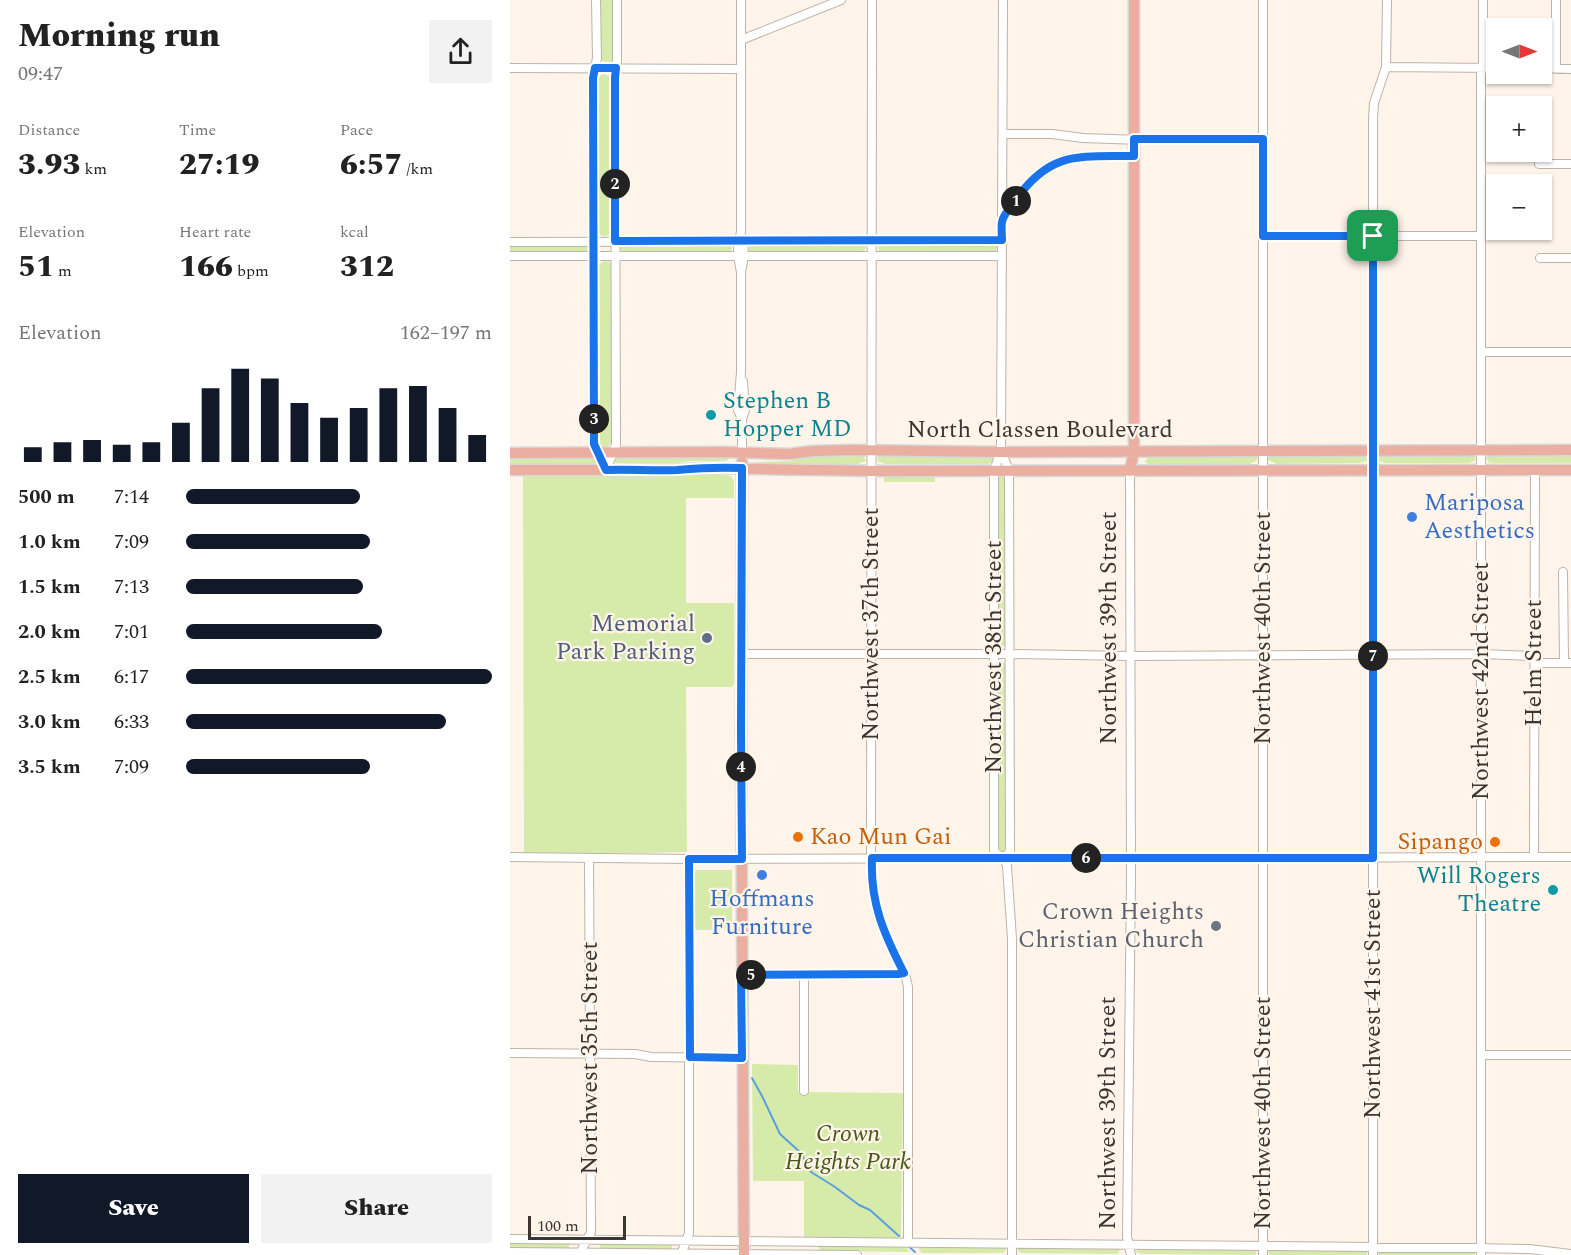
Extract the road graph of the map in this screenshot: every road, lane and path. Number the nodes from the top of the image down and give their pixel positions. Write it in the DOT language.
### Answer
graph roads {
  1 [pos="596,0"];
  2 [pos="617,0"];
  3 [pos="741,0"];
  4 [pos="841,0"];
  5 [pos="872,0"];
  6 [pos="1003,0"];
  7 [pos="1134,0"];
  8 [pos="1263,0"];
  9 [pos="1387,0"];
  10 [pos="1483,0"];
  11 [pos="1556,0"];
  12 [pos="741,40"];
  13 [pos="510,68"];
  14 [pos="595,68"];
  15 [pos="616,68"];
  16 [pos="1386,68"];
  17 [pos="1482,68"];
  18 [pos="1486,68"];
  19 [pos="741,69"];
  20 [pos="1552,69"];
  21 [pos="1556,69"];
  22 [pos="1571,69"];
  23 [pos="1003,134"];
  24 [pos="1134,139"];
  25 [pos="1263,139"];
  26 [pos="1134,156"];
  27 [pos="1539,164"];
  28 [pos="1571,164"];
  29 [pos="1002,220"];
  30 [pos="1263,236"];
  31 [pos="1373,236"];
  32 [pos="1481,236"];
  33 [pos="1002,240"];
  34 [pos="615,241"];
  35 [pos="741,241"];
  36 [pos="872,241"];
  37 [pos="510,242"];
  38 [pos="594,242"];
  39 [pos="510,256"];
  40 [pos="594,256"];
  41 [pos="615,256"];
  42 [pos="741,256"];
  43 [pos="872,256"];
  44 [pos="1002,256"];
  45 [pos="1540,258"];
  46 [pos="1571,258"];
  47 [pos="1481,352"];
  48 [pos="1571,352"];
  49 [pos="1481,450"];
  50 [pos="1571,450"];
  51 [pos="1134,451"];
  52 [pos="1263,451"];
  53 [pos="1372,451"];
  54 [pos="871,452"];
  55 [pos="1001,452"];
  56 [pos="510,453"];
  57 [pos="597,453"];
  58 [pos="612,453"];
  59 [pos="742,453"];
  60 [pos="742,468"];
  61 [pos="510,470"];
  62 [pos="606,470"];
  63 [pos="994,470"];
  64 [pos="1009,470"];
  65 [pos="1130,470"];
  66 [pos="1263,470"];
  67 [pos="1372,470"];
  68 [pos="1481,470"];
  69 [pos="1535,470"];
  70 [pos="1571,470"];
  71 [pos="871,471"];
  72 [pos="1563,572"];
  73 [pos="741,654"];
  74 [pos="871,654"];
  75 [pos="1009,654"];
  76 [pos="1373,654"];
  77 [pos="1481,654"];
  78 [pos="995,655"];
  79 [pos="1263,655"];
  80 [pos="1130,656"];
  81 [pos="1534,656"];
  82 [pos="1568,663"];
  83 [pos="510,857"];
  84 [pos="1480,857"];
  85 [pos="1534,857"];
  86 [pos="1571,857"];
  87 [pos="589,858"];
  88 [pos="872,858"];
  89 [pos="1004,858"];
  90 [pos="1130,858"];
  91 [pos="1263,858"];
  92 [pos="1373,858"];
  93 [pos="689,859"];
  94 [pos="742,859"];
  95 [pos="904,973"];
  96 [pos="741,975"];
  97 [pos="804,975"];
  98 [pos="510,1053"];
  99 [pos="591,1053"];
  100 [pos="1481,1055"];
  101 [pos="1571,1055"];
  102 [pos="690,1057"];
  103 [pos="742,1058"];
  104 [pos="804,1091"];
  105 [pos="510,1239"];
  106 [pos="587,1239"];
  107 [pos="687,1240"];
  108 [pos="744,1240"];
  109 [pos="910,1240"];
  110 [pos="815,1241"];
  111 [pos="1012,1243"];
  112 [pos="1129,1244"];
  113 [pos="1263,1250"];
  114 [pos="1373,1251"];
  115 [pos="510,1252"];
  116 [pos="1481,1252"];
  117 [pos="580,1254"];
  118 [pos="682,1254"];
  119 [pos="744,1254"];
  120 [pos="1571,1254"];
  121 [pos="815,1255"];
  122 [pos="857,1255"];
  123 [pos="1012,1255"];
  124 [pos="1131,1255"];
  1 -- 14 [label="street"];
  2 -- 15 [label="street"];
  3 -- 12 [label="street"];
  4 -- 12 [label="street"];
  5 -- 36 [label="street, Northwest 37th Street"];
  6 -- 23 [label="street, Northwest 38th Street"];
  7 -- 24 [label="main road, Northwest 39th Street"];
  8 -- 25 [label="street, Northwest 40th Street"];
  9 -- 16 [label="street, Northwest 41st Street"];
  10 -- 17 [label="street, Northwest 42nd Street"];
  11 -- 21 [label="street"];
  12 -- 19 [label="street"];
  13 -- 14 [label="street"];
  14 -- 15 [label="street"];
  14 -- 38 [label="street"];
  15 -- 19 [label="street"];
  15 -- 34 [label="street"];
  16 -- 17 [label="street"];
  16 -- 31 [label="street, Northwest 41st Street"];
  17 -- 18 [label="street"];
  17 -- 32 [label="street, Northwest 42nd Street"];
  19 -- 35 [label="street"];
  20 -- 21 [label="street"];
  21 -- 22 [label="street"];
  23 -- 24 [label="street"];
  23 -- 29 [label="street, Northwest 38th Street"];
  24 -- 25 [label="street"];
  24 -- 26 [label="main road, Northwest 39th Street"];
  25 -- 30 [label="street, Northwest 40th Street"];
  26 -- 29 [label="street"];
  26 -- 51 [label="main road, Northwest 39th Street"];
  27 -- 28 [label="street"];
  29 -- 33 [label="street, Northwest 38th Street"];
  30 -- 31 [label="street"];
  30 -- 52 [label="street, Northwest 40th Street"];
  31 -- 32 [label="street"];
  31 -- 53 [label="street, Northwest 41st Street"];
  32 -- 47 [label="street, Northwest 42nd Street"];
  33 -- 36 [label="street"];
  33 -- 44 [label="street, Northwest 38th Street"];
  34 -- 35 [label="street"];
  34 -- 38 [label="street"];
  34 -- 41 [label="street"];
  35 -- 36 [label="street"];
  35 -- 42 [label="street"];
  36 -- 43 [label="street, Northwest 37th Street"];
  37 -- 38 [label="street"];
  38 -- 40 [label="street"];
  39 -- 40 [label="street"];
  40 -- 41 [label="street"];
  40 -- 57 [label="street"];
  41 -- 42 [label="street"];
  41 -- 58 [label="street"];
  42 -- 43 [label="street"];
  42 -- 59 [label="street"];
  43 -- 44 [label="street"];
  43 -- 54 [label="street, Northwest 37th Street"];
  44 -- 55 [label="street, Northwest 38th Street"];
  45 -- 46 [label="street"];
  47 -- 48 [label="street"];
  47 -- 49 [label="street, Northwest 42nd Street"];
  49 -- 50 [label="main road, North Classen Boulevard"];
  49 -- 53 [label="main road, North Classen Boulevard"];
  49 -- 68 [label="street, Northwest 42nd Street"];
  51 -- 52 [label="main road, North Classen Boulevard"];
  51 -- 55 [label="main road, North Classen Boulevard"];
  51 -- 65 [label="main road, Northwest 39th Street"];
  52 -- 53 [label="main road, North Classen Boulevard"];
  52 -- 66 [label="street, Northwest 40th Street"];
  53 -- 67 [label="street, Northwest 41st Street"];
  54 -- 55 [label="main road, North Classen Boulevard"];
  54 -- 59 [label="main road, North Classen Boulevard"];
  54 -- 71 [label="street, Northwest 37th Street"];
  55 -- 63 [label="street, Northwest 38th Street"];
  55 -- 64 [label="street, Northwest 38th Street"];
  56 -- 57 [label="main road, North Classen Boulevard"];
  57 -- 58 [label="main road, North Classen Boulevard"];
  57 -- 62 [label="street"];
  58 -- 59 [label="main road, North Classen Boulevard"];
  58 -- 62 [label="street"];
  59 -- 60 [label="main road"];
  60 -- 62 [label="main road, North Classen Boulevard"];
  60 -- 71 [label="main road, North Classen Boulevard"];
  60 -- 73 [label="main road"];
  61 -- 62 [label="main road, North Classen Boulevard"];
  63 -- 64 [label="main road, North Classen Boulevard"];
  63 -- 71 [label="main road, North Classen Boulevard"];
  63 -- 78 [label="street, Northwest 38th Street"];
  64 -- 65 [label="main road, North Classen Boulevard"];
  64 -- 75 [label="street, Northwest 38th Street"];
  65 -- 66 [label="main road, North Classen Boulevard"];
  65 -- 80 [label="street, Northwest 39th Street"];
  66 -- 67 [label="main road, North Classen Boulevard"];
  66 -- 79 [label="street, Northwest 40th Street"];
  67 -- 68 [label="main road, North Classen Boulevard"];
  67 -- 76 [label="street, Northwest 41st Street"];
  68 -- 69 [label="main road, North Classen Boulevard"];
  68 -- 77 [label="street, Northwest 42nd Street"];
  69 -- 70 [label="main road, North Classen Boulevard"];
  69 -- 81 [label="street, Helm Street"];
  71 -- 74 [label="street, Northwest 37th Street"];
  72 -- 82 [label="street"];
  73 -- 74 [label="street"];
  73 -- 94 [label="main road"];
  74 -- 78 [label="street"];
  74 -- 88 [label="street, Northwest 37th Street"];
  75 -- 78 [label="street"];
  75 -- 80 [label="street"];
  75 -- 89 [label="street, Northwest 38th Street"];
  76 -- 77 [label="street"];
  76 -- 79 [label="street"];
  76 -- 92 [label="street, Northwest 41st Street"];
  77 -- 81 [label="street"];
  77 -- 84 [label="street, Northwest 42nd Street"];
  78 -- 89 [label="street, Northwest 38th Street"];
  79 -- 80 [label="street"];
  79 -- 91 [label="street, Northwest 40th Street"];
  80 -- 90 [label="street, Northwest 39th Street"];
  81 -- 82 [label="street"];
  81 -- 85 [label="street, Helm Street"];
  83 -- 87 [label="street"];
  84 -- 85 [label="street"];
  84 -- 92 [label="street"];
  84 -- 100 [label="street, Northwest 42nd Street"];
  85 -- 86 [label="street"];
  87 -- 93 [label="street"];
  87 -- 99 [label="street, Northwest 35th Street"];
  88 -- 89 [label="street"];
  88 -- 94 [label="street"];
  88 -- 95 [label="street, Northwest 37th Street"];
  89 -- 90 [label="street"];
  89 -- 111 [label="street, Northwest 38th Street"];
  90 -- 91 [label="street"];
  90 -- 112 [label="street, Northwest 39th Street"];
  91 -- 92 [label="street"];
  91 -- 113 [label="street, Northwest 40th Street"];
  92 -- 114 [label="street, Northwest 41st Street"];
  93 -- 94 [label="street"];
  93 -- 102 [label="street"];
  94 -- 96 [label="main road"];
  95 -- 97 [label="street"];
  95 -- 109 [label="street, Northwest 37th Street"];
  96 -- 97 [label="street"];
  96 -- 103 [label="main road"];
  97 -- 104 [label="street"];
  98 -- 99 [label="street"];
  99 -- 102 [label="street"];
  99 -- 106 [label="street, Northwest 35th Street"];
  100 -- 101 [label="street"];
  100 -- 116 [label="street, Northwest 42nd Street"];
  102 -- 103 [label="street"];
  102 -- 107 [label="street"];
  103 -- 108 [label="main road"];
  105 -- 106 [label="street"];
  106 -- 107 [label="street"];
  106 -- 117 [label="street, Northwest 35th Street"];
  107 -- 108 [label="street"];
  107 -- 118 [label="street"];
  108 -- 110 [label="street"];
  108 -- 119 [label="main road"];
  109 -- 110 [label="street"];
  109 -- 111 [label="street"];
  110 -- 121 [label="street"];
  111 -- 112 [label="street"];
  111 -- 123 [label="street, Northwest 38th Street"];
  112 -- 113 [label="street"];
  112 -- 124 [label="street, Northwest 39th Street"];
  113 -- 114 [label="street"];
  114 -- 116 [label="street"];
  115 -- 117 [label="street"];
  116 -- 120 [label="street"];
  117 -- 118 [label="street"];
  118 -- 119 [label="street"];
  119 -- 121 [label="street"];
  121 -- 122 [label="street"];
}
